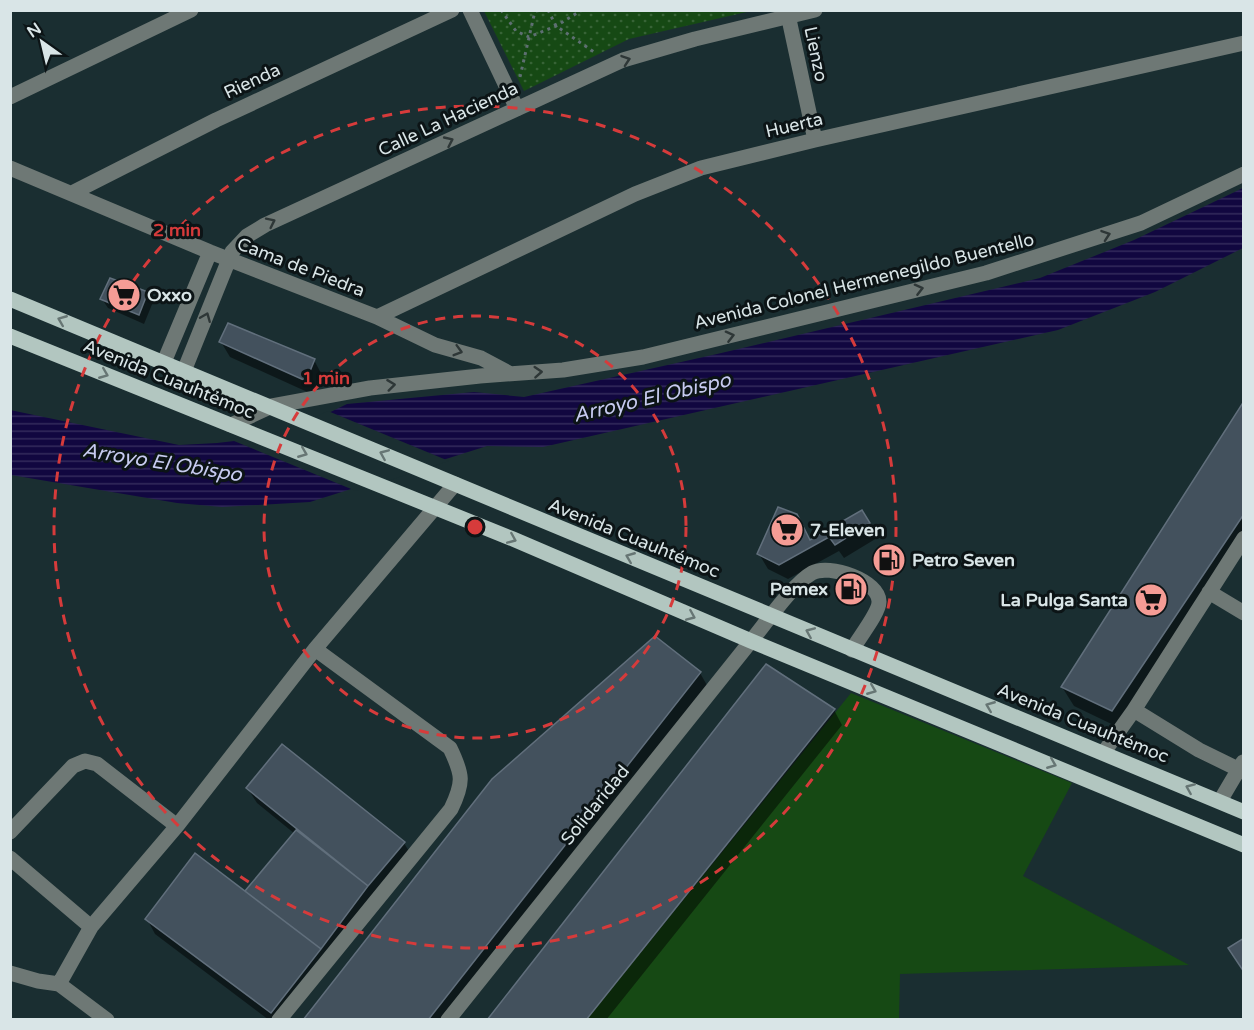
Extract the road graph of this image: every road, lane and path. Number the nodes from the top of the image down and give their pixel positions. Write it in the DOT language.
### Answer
graph roads {
  1 [pos="191,10"];
  2 [pos="452,10"];
  3 [pos="470,10"];
  4 [pos="501,10"];
  5 [pos="546,10"];
  6 [pos="582,10"];
  7 [pos="815,10"];
  8 [pos="534,11"];
  9 [pos="787,14"];
  10 [pos="158,17"];
  11 [pos="556,26"];
  12 [pos="529,37"];
  13 [pos="1244,43"];
  14 [pos="604,69"];
  15 [pos="10,97"];
  16 [pos="517,109"];
  17 [pos="815,140"];
  18 [pos="10,168"];
  19 [pos="1244,174"];
  20 [pos="72,193"];
  21 [pos="210,252"];
  22 [pos="229,260"];
  23 [pos="10,298"];
  24 [pos="377,317"];
  25 [pos="10,336"];
  26 [pos="164,362"];
  27 [pos="184,371"];
  28 [pos="510,374"];
  29 [pos="272,406"];
  30 [pos="231,425"];
  31 [pos="455,484"];
  32 [pos="435,507"];
  33 [pos="1244,538"];
  34 [pos="1209,592"];
  35 [pos="1244,613"];
  36 [pos="772,616"];
  37 [pos="751,641"];
  38 [pos="315,649"];
  39 [pos="852,650"];
  40 [pos="1134,710"];
  41 [pos="1104,752"];
  42 [pos="1242,768"];
  43 [pos="1220,801"];
  44 [pos="1244,812"];
  45 [pos="177,826"];
  46 [pos="10,832"];
  47 [pos="1244,845"];
  48 [pos="10,858"];
  49 [pos="92,927"];
  50 [pos="10,973"];
  51 [pos="59,984"];
  52 [pos="107,1020"];
  53 [pos="279,1020"];
  54 [pos="448,1020"];
  1 -- 10 [label="street"];
  2 -- 20 [label="street, Rienda"];
  3 -- 16 [label="street"];
  4 -- 12 [label="path"];
  5 -- 8 [label="path"];
  5 -- 11 [label="path"];
  6 -- 11 [label="path"];
  7 -- 9 [label="street, Calle La Hacienda"];
  8 -- 12 [label="path"];
  14 -- 9 [label="street, Calle La Hacienda, one-way"];
  9 -- 17 [label="street, Lienzo"];
  10 -- 15 [label="street"];
  11 -- 12 [label="path"];
  11 -- 14 [label="path"];
  12 -- 16 [label="path"];
  13 -- 17 [label="street, Huerta"];
  14 -- 16 [label="street, Calle La Hacienda"];
  22 -- 16 [label="street, Calle La Hacienda, one-way"];
  17 -- 24 [label="street, Huerta"];
  18 -- 20 [label="street, Cama de Piedra"];
  28 -- 19 [label="street, Avenida Colonel Hermenegildo Buentello, one-way"];
  20 -- 21 [label="street, Cama de Piedra"];
  21 -- 22 [label="street, Cama de Piedra"];
  21 -- 26 [label="street"];
  22 -- 24 [label="street, Cama de Piedra"];
  27 -- 22 [label="street, Calle La Hacienda, one-way"];
  26 -- 23 [label="main road, Avenida Cuauhtémoc, one-way"];
  24 -- 28 [label="street, Cama de Piedra, one-way"];
  25 -- 30 [label="main road, Avenida Cuauhtémoc, one-way"];
  26 -- 27 [label="main road, Avenida Cuauhtémoc"];
  27 -- 29 [label="main road, Avenida Cuauhtémoc"];
  29 -- 28 [label="street, Avenida Colonel Hermenegildo Buentello, one-way"];
  29 -- 30 [label="street, Avenida Colonel Hermenegildo Buentello"];
  31 -- 29 [label="main road, Avenida Cuauhtémoc, one-way"];
  30 -- 32 [label="main road, Avenida Cuauhtémoc, one-way"];
  31 -- 32 [label="street"];
  36 -- 31 [label="main road, Avenida Cuauhtémoc, one-way"];
  32 -- 37 [label="main road, Avenida Cuauhtémoc, one-way"];
  32 -- 38 [label="street"];
  33 -- 34 [label="street"];
  34 -- 35 [label="street"];
  34 -- 40 [label="street"];
  36 -- 37 [label="street, Solidaridad"];
  39 -- 36 [label="main road, Avenida Cuauhtémoc, one-way"];
  36 -- 39 [label="street, Solidaridad"];
  37 -- 47 [label="main road, Avenida Cuauhtémoc, one-way"];
  37 -- 54 [label="street, Solidaridad"];
  38 -- 45 [label="street"];
  38 -- 53 [label="street"];
  41 -- 39 [label="main road, Avenida Cuauhtémoc, one-way"];
  40 -- 41 [label="street"];
  40 -- 42 [label="street"];
  43 -- 41 [label="main road, Avenida Cuauhtémoc, one-way"];
  42 -- 43 [label="street"];
  43 -- 44 [label="main road, Avenida Cuauhtémoc"];
  45 -- 46 [label="street"];
  45 -- 49 [label="street"];
  48 -- 49 [label="street"];
  49 -- 51 [label="street"];
  50 -- 51 [label="street"];
  51 -- 52 [label="street"];
}
